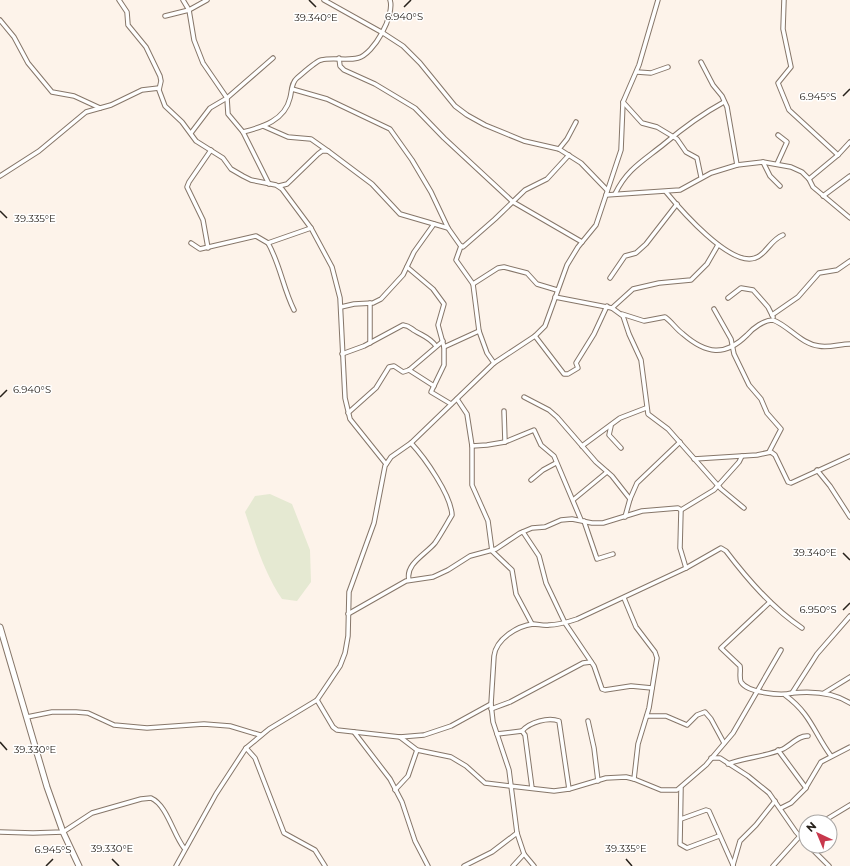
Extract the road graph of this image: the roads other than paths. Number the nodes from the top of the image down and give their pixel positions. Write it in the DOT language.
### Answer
graph roads {
  1 [pos="119,0"];
  2 [pos="183,0"];
  3 [pos="207,0"];
  4 [pos="324,0"];
  5 [pos="390,0"];
  6 [pos="658,0"];
  7 [pos="784,0"];
  8 [pos="189,10"];
  9 [pos="165,16"];
  10 [pos="0,20"];
  11 [pos="383,33"];
  12 [pos="273,58"];
  13 [pos="339,58"];
  14 [pos="701,62"];
  15 [pos="668,67"];
  16 [pos="637,72"];
  17 [pos="159,88"];
  18 [pos="292,88"];
  19 [pos="227,98"];
  20 [pos="623,102"];
  21 [pos="724,102"];
  22 [pos="100,108"];
  23 [pos="576,122"];
  24 [pos="263,126"];
  25 [pos="244,132"];
  26 [pos="191,133"];
  27 [pos="778,135"];
  28 [pos="673,136"];
  29 [pos="850,142"];
  30 [pos="559,149"];
  31 [pos="211,150"];
  32 [pos="328,151"];
  33 [pos="569,155"];
  34 [pos="838,155"];
  35 [pos="763,162"];
  36 [pos="777,164"];
  37 [pos="736,165"];
  38 [pos="0,176"];
  39 [pos="850,176"];
  40 [pos="702,178"];
  41 [pos="809,179"];
  42 [pos="269,184"];
  43 [pos="287,184"];
  44 [pos="276,185"];
  45 [pos="780,186"];
  46 [pos="607,190"];
  47 [pos="286,191"];
  48 [pos="666,192"];
  49 [pos="615,194"];
  50 [pos="606,195"];
  51 [pos="823,196"];
  52 [pos="513,202"];
  53 [pos="677,204"];
  54 [pos="850,218"];
  55 [pos="434,224"];
  56 [pos="311,228"];
  57 [pos="448,228"];
  58 [pos="783,236"];
  59 [pos="191,242"];
  60 [pos="582,242"];
  61 [pos="268,243"];
  62 [pos="718,245"];
  63 [pos="461,246"];
  64 [pos="208,248"];
  65 [pos="850,261"];
  66 [pos="407,267"];
  67 [pos="610,278"];
  68 [pos="473,284"];
  69 [pos="557,290"];
  70 [pos="555,296"];
  71 [pos="728,298"];
  72 [pos="370,303"];
  73 [pos="607,306"];
  74 [pos="341,307"];
  75 [pos="612,308"];
  76 [pos="714,309"];
  77 [pos="294,310"];
  78 [pos="621,313"];
  79 [pos="772,315"];
  80 [pos="775,320"];
  81 [pos="479,331"];
  82 [pos="535,336"];
  83 [pos="443,341"];
  84 [pos="370,343"];
  85 [pos="850,344"];
  86 [pos="436,346"];
  87 [pos="733,346"];
  88 [pos="444,347"];
  89 [pos="342,354"];
  90 [pos="494,363"];
  91 [pos="409,370"];
  92 [pos="434,386"];
  93 [pos="524,397"];
  94 [pos="457,399"];
  95 [pos="452,404"];
  96 [pos="646,408"];
  97 [pos="504,411"];
  98 [pos="348,413"];
  99 [pos="611,425"];
  100 [pos="505,442"];
  101 [pos="680,442"];
  102 [pos="411,443"];
  103 [pos="472,446"];
  104 [pos="582,446"];
  105 [pos="621,448"];
  106 [pos="769,452"];
  107 [pos="742,456"];
  108 [pos="850,456"];
  109 [pos="694,459"];
  110 [pos="556,463"];
  111 [pos="386,464"];
  112 [pos="817,470"];
  113 [pos="607,472"];
  114 [pos="531,480"];
  115 [pos="718,486"];
  116 [pos="630,499"];
  117 [pos="573,500"];
  118 [pos="744,508"];
  119 [pos="681,510"];
  120 [pos="625,517"];
  121 [pos="850,517"];
  122 [pos="582,520"];
  123 [pos="523,532"];
  124 [pos="492,550"];
  125 [pos="613,554"];
  126 [pos="686,568"];
  127 [pos="409,580"];
  128 [pos="624,598"];
  129 [pos="770,602"];
  130 [pos="348,614"];
  131 [pos="850,616"];
  132 [pos="565,623"];
  133 [pos="532,624"];
  134 [pos="0,627"];
  135 [pos="802,628"];
  136 [pos="781,650"];
  137 [pos="591,662"];
  138 [pos="850,677"];
  139 [pos="652,688"];
  140 [pos="758,691"];
  141 [pos="792,693"];
  142 [pos="822,693"];
  143 [pos="785,695"];
  144 [pos="317,700"];
  145 [pos="850,704"];
  146 [pos="491,707"];
  147 [pos="647,716"];
  148 [pos="27,717"];
  149 [pos="588,721"];
  150 [pos="522,731"];
  151 [pos="354,732"];
  152 [pos="497,734"];
  153 [pos="260,735"];
  154 [pos="808,736"];
  155 [pos="400,737"];
  156 [pos="724,743"];
  157 [pos="850,747"];
  158 [pos="246,748"];
  159 [pos="417,750"];
  160 [pos="778,750"];
  161 [pos="831,756"];
  162 [pos="711,758"];
  163 [pos="728,764"];
  164 [pos="634,779"];
  165 [pos="598,781"];
  166 [pos="511,786"];
  167 [pos="532,788"];
  168 [pos="681,788"];
  169 [pos="806,788"];
  170 [pos="569,789"];
  171 [pos="395,790"];
  172 [pos="776,801"];
  173 [pos="850,805"];
  174 [pos="781,808"];
  175 [pos="835,814"];
  176 [pos="681,819"];
  177 [pos="0,832"];
  178 [pos="63,832"];
  179 [pos="517,833"];
  180 [pos="798,833"];
  181 [pos="719,836"];
  182 [pos="798,838"];
  183 [pos="184,848"];
  184 [pos="524,854"];
  185 [pos="817,854"];
  186 [pos="79,866"];
  187 [pos="176,866"];
  188 [pos="325,866"];
  189 [pos="428,866"];
  190 [pos="464,866"];
  191 [pos="513,866"];
  192 [pos="534,866"];
  193 [pos="733,866"];
  194 [pos="773,866"];
  195 [pos="829,866"];
  1 -- 17 [label="street"];
  2 -- 8 [label="street"];
  3 -- 8 [label="street"];
  4 -- 11 [label="street"];
  5 -- 11 [label="street"];
  6 -- 16 [label="street"];
  7 -- 34 [label="street"];
  8 -- 9 [label="street"];
  8 -- 19 [label="street"];
  10 -- 22 [label="street"];
  11 -- 13 [label="street"];
  11 -- 30 [label="street"];
  12 -- 19 [label="street"];
  13 -- 18 [label="street"];
  13 -- 52 [label="street"];
  14 -- 21 [label="street"];
  15 -- 16 [label="street"];
  16 -- 20 [label="street"];
  17 -- 22 [label="street"];
  17 -- 26 [label="street"];
  18 -- 24 [label="street"];
  18 -- 57 [label="street"];
  19 -- 25 [label="street"];
  19 -- 26 [label="street"];
  20 -- 28 [label="street"];
  20 -- 46 [label="street"];
  21 -- 28 [label="street"];
  21 -- 37 [label="street"];
  22 -- 38 [label="street"];
  23 -- 30 [label="street"];
  24 -- 25 [label="street"];
  24 -- 32 [label="street"];
  25 -- 42 [label="street"];
  26 -- 31 [label="street"];
  27 -- 36 [label="street"];
  28 -- 40 [label="street"];
  28 -- 49 [label="street"];
  29 -- 34 [label="street"];
  30 -- 33 [label="street"];
  31 -- 42 [label="street"];
  31 -- 64 [label="street"];
  32 -- 43 [label="street"];
  32 -- 55 [label="street"];
  33 -- 46 [label="street"];
  33 -- 52 [label="street"];
  34 -- 41 [label="street"];
  35 -- 36 [label="street"];
  35 -- 37 [label="street"];
  35 -- 45 [label="street"];
  36 -- 41 [label="street"];
  37 -- 40 [label="street"];
  39 -- 51 [label="street"];
  40 -- 48 [label="street"];
  41 -- 51 [label="street"];
  42 -- 44 [label="street"];
  43 -- 44 [label="street"];
  43 -- 47 [label="street"];
  44 -- 47 [label="street"];
  46 -- 50 [label="street"];
  47 -- 56 [label="street"];
  48 -- 49 [label="street"];
  48 -- 53 [label="street"];
  49 -- 50 [label="street"];
  50 -- 60 [label="street"];
  51 -- 54 [label="street"];
  52 -- 60 [label="street"];
  52 -- 63 [label="street"];
  53 -- 62 [label="street"];
  53 -- 67 [label="street"];
  55 -- 57 [label="street"];
  55 -- 66 [label="street"];
  56 -- 61 [label="street"];
  56 -- 74 [label="street"];
  57 -- 63 [label="street"];
  58 -- 62 [label="street"];
  59 -- 64 [label="street"];
  60 -- 69 [label="street"];
  61 -- 64 [label="street"];
  61 -- 77 [label="street"];
  62 -- 75 [label="street"];
  63 -- 68 [label="street"];
  65 -- 79 [label="street"];
  66 -- 72 [label="street"];
  66 -- 83 [label="street"];
  68 -- 69 [label="street"];
  68 -- 81 [label="street"];
  69 -- 70 [label="street"];
  70 -- 73 [label="street"];
  70 -- 82 [label="street"];
  71 -- 79 [label="street"];
  72 -- 74 [label="street"];
  72 -- 84 [label="street"];
  73 -- 75 [label="street"];
  73 -- 82 [label="street"];
  74 -- 89 [label="street"];
  75 -- 78 [label="street"];
  76 -- 87 [label="street"];
  78 -- 87 [label="street"];
  78 -- 96 [label="street"];
  79 -- 80 [label="street"];
  80 -- 85 [label="street"];
  80 -- 87 [label="street"];
  81 -- 88 [label="street"];
  81 -- 90 [label="street"];
  82 -- 90 [label="street"];
  83 -- 86 [label="street"];
  83 -- 88 [label="street"];
  84 -- 86 [label="street"];
  84 -- 89 [label="street"];
  86 -- 91 [label="street"];
  87 -- 106 [label="street"];
  88 -- 92 [label="street"];
  89 -- 98 [label="street"];
  90 -- 94 [label="street"];
  91 -- 92 [label="street"];
  91 -- 98 [label="street"];
  92 -- 95 [label="street"];
  93 -- 104 [label="street"];
  94 -- 95 [label="street"];
  94 -- 103 [label="street"];
  95 -- 102 [label="street"];
  96 -- 99 [label="street"];
  96 -- 101 [label="street"];
  97 -- 100 [label="street"];
  98 -- 111 [label="street"];
  99 -- 104 [label="street"];
  99 -- 105 [label="street"];
  100 -- 103 [label="street"];
  100 -- 110 [label="street"];
  101 -- 109 [label="street"];
  101 -- 116 [label="street"];
  102 -- 111 [label="street"];
  102 -- 127 [label="street"];
  103 -- 124 [label="street"];
  104 -- 113 [label="street"];
  106 -- 107 [label="street"];
  106 -- 112 [label="street"];
  107 -- 109 [label="street"];
  107 -- 115 [label="street"];
  108 -- 112 [label="street"];
  109 -- 115 [label="street"];
  110 -- 114 [label="street"];
  110 -- 117 [label="street"];
  111 -- 130 [label="street"];
  112 -- 121 [label="street"];
  113 -- 116 [label="street"];
  113 -- 117 [label="street"];
  115 -- 118 [label="street"];
  115 -- 119 [label="street"];
  116 -- 120 [label="street"];
  117 -- 122 [label="street"];
  119 -- 120 [label="street"];
  119 -- 126 [label="street"];
  120 -- 122 [label="street"];
  122 -- 123 [label="street"];
  122 -- 125 [label="street"];
  123 -- 124 [label="street"];
  123 -- 132 [label="street"];
  124 -- 127 [label="street"];
  124 -- 133 [label="street"];
  126 -- 128 [label="street"];
  126 -- 129 [label="street"];
  127 -- 130 [label="street"];
  128 -- 132 [label="street"];
  128 -- 139 [label="street"];
  129 -- 135 [label="street"];
  129 -- 140 [label="street"];
  130 -- 144 [label="street"];
  131 -- 141 [label="street"];
  132 -- 133 [label="street"];
  132 -- 137 [label="street"];
  133 -- 146 [label="street"];
  134 -- 148 [label="main road"];
  136 -- 140 [label="street"];
  137 -- 139 [label="street"];
  137 -- 146 [label="street"];
  138 -- 142 [label="street"];
  139 -- 147 [label="street"];
  140 -- 143 [label="street"];
  140 -- 156 [label="street"];
  141 -- 142 [label="street"];
  141 -- 143 [label="street"];
  142 -- 145 [label="street"];
  143 -- 161 [label="street"];
  144 -- 151 [label="street"];
  144 -- 153 [label="street"];
  146 -- 152 [label="street"];
  146 -- 155 [label="street"];
  147 -- 156 [label="street"];
  147 -- 164 [label="street"];
  148 -- 153 [label="street"];
  148 -- 178 [label="main road"];
  149 -- 165 [label="street"];
  150 -- 152 [label="street"];
  150 -- 167 [label="street"];
  150 -- 170 [label="street"];
  151 -- 155 [label="street"];
  151 -- 171 [label="street"];
  152 -- 166 [label="street"];
  153 -- 158 [label="street"];
  154 -- 160 [label="street"];
  155 -- 159 [label="street"];
  156 -- 162 [label="street"];
  157 -- 161 [label="street"];
  158 -- 183 [label="street"];
  158 -- 188 [label="street"];
  159 -- 166 [label="street"];
  159 -- 171 [label="street"];
  160 -- 163 [label="street"];
  160 -- 169 [label="street"];
  161 -- 169 [label="street"];
  162 -- 163 [label="street"];
  162 -- 168 [label="street"];
  163 -- 172 [label="street"];
  164 -- 165 [label="street"];
  164 -- 168 [label="street"];
  165 -- 170 [label="street"];
  166 -- 167 [label="street"];
  166 -- 179 [label="street"];
  167 -- 170 [label="street"];
  168 -- 176 [label="street"];
  169 -- 174 [label="street"];
  171 -- 189 [label="street"];
  172 -- 174 [label="street"];
  172 -- 193 [label="street"];
  173 -- 175 [label="street"];
  174 -- 180 [label="street"];
  176 -- 181 [label="street"];
  176 -- 181 [label="street"];
  177 -- 178 [label="street"];
  178 -- 183 [label="street"];
  178 -- 186 [label="main road"];
  179 -- 184 [label="street"];
  179 -- 190 [label="street"];
  181 -- 193 [label="street"];
  182 -- 194 [label="street"];
  183 -- 187 [label="street"];
  184 -- 191 [label="street"];
  184 -- 192 [label="street"];
  185 -- 195 [label="street"];
}
